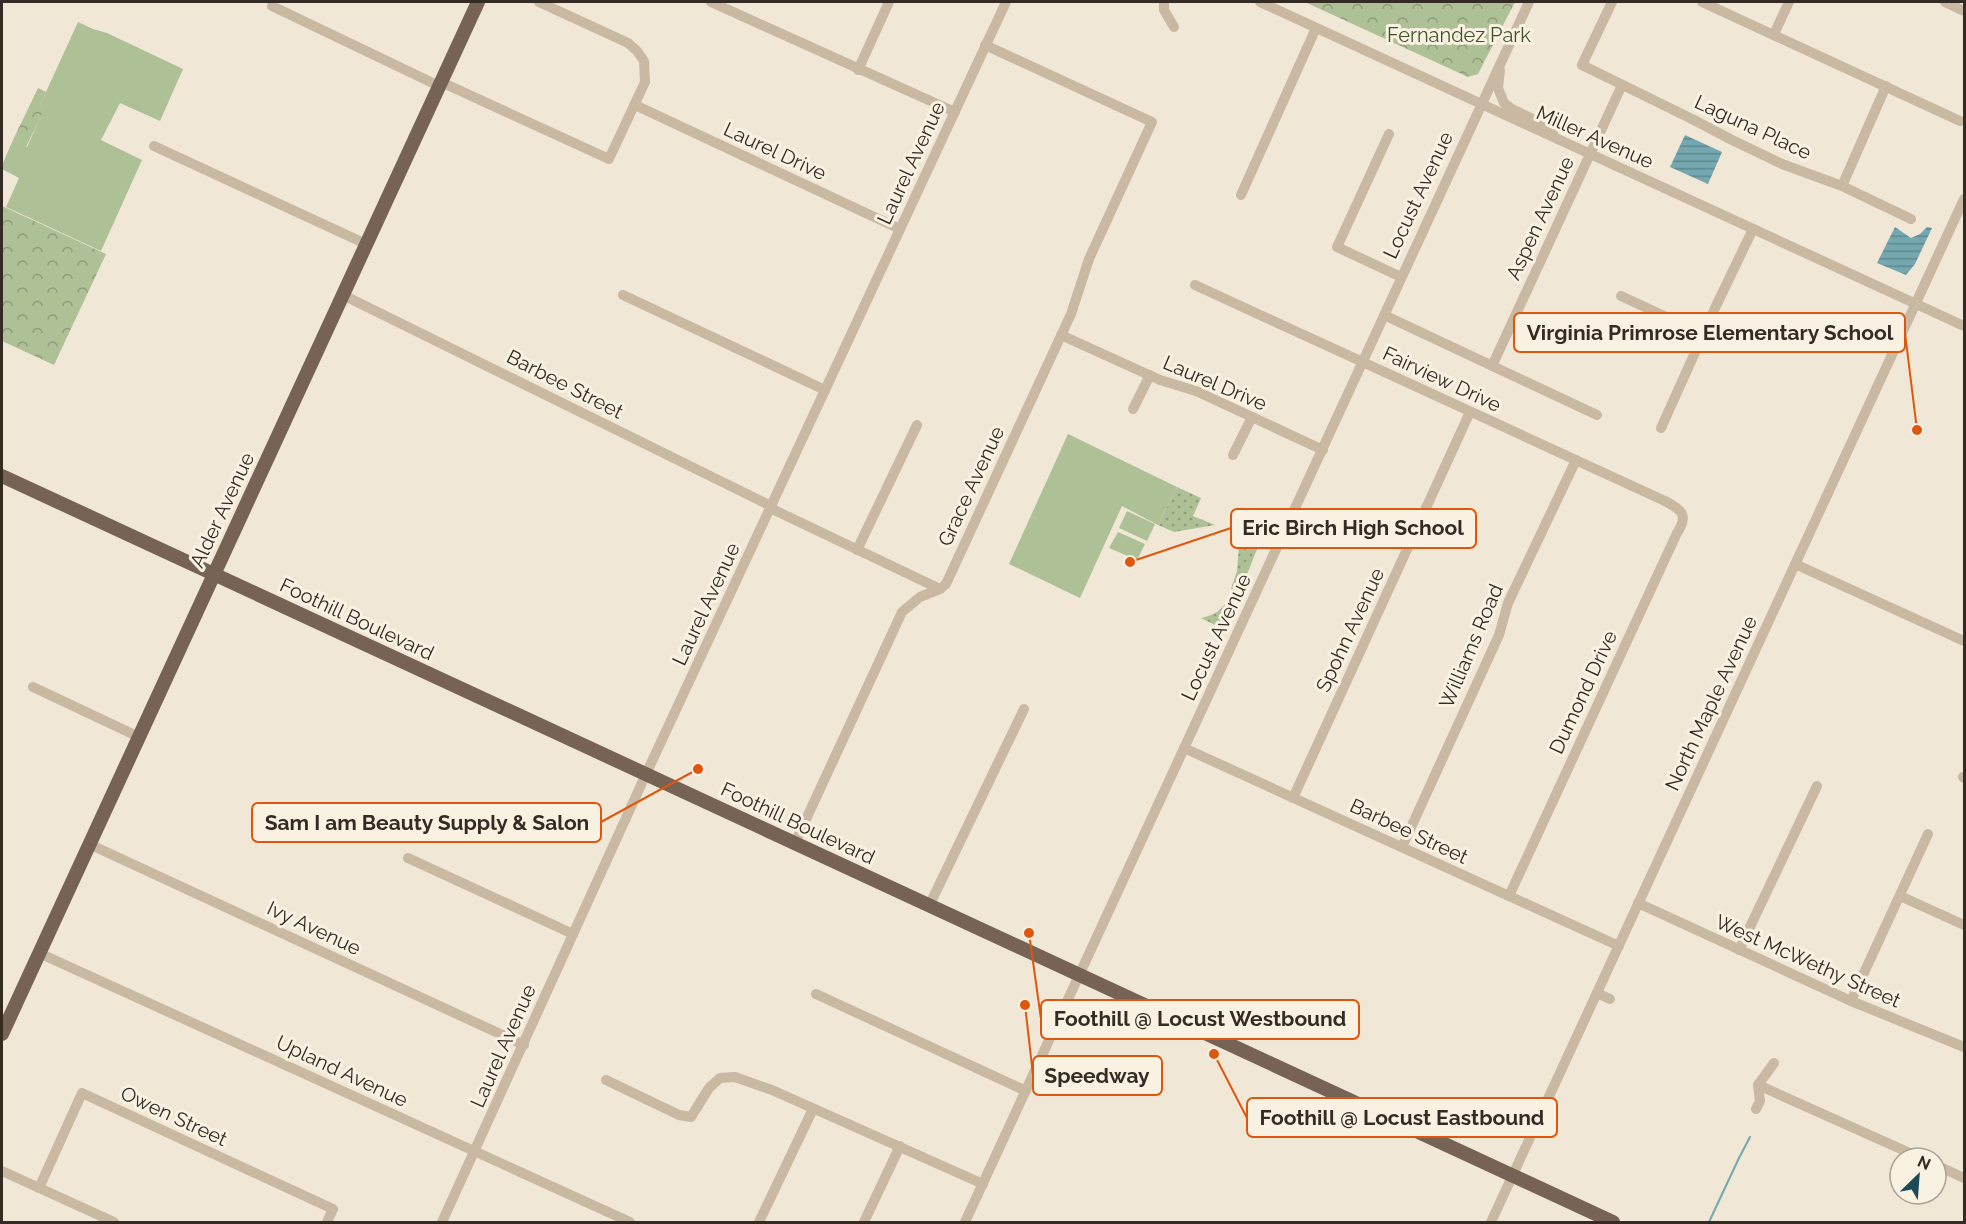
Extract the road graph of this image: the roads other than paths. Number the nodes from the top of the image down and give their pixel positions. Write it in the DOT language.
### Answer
graph roads {
  1 [pos="478,2"];
  2 [pos="539,2"];
  3 [pos="711,2"];
  4 [pos="889,2"];
  5 [pos="1006,2"];
  6 [pos="1164,2"];
  7 [pos="1264,2"];
  8 [pos="1529,2"];
  9 [pos="1612,2"];
  10 [pos="1702,2"];
  11 [pos="1789,2"];
  12 [pos="1945,2"];
  13 [pos="272,6"];
  14 [pos="1965,11"];
  15 [pos="1174,27"];
  16 [pos="1316,28"];
  17 [pos="1774,34"];
  18 [pos="985,45"];
  19 [pos="1500,63"];
  20 [pos="858,70"];
  21 [pos="440,84"];
  22 [pos="1622,85"];
  23 [pos="1886,86"];
  24 [pos="1480,104"];
  25 [pos="635,105"];
  26 [pos="955,112"];
  27 [pos="1960,120"];
  28 [pos="1389,134"];
  29 [pos="1568,144"];
  30 [pos="154,146"];
  31 [pos="1589,154"];
  32 [pos="1842,186"];
  33 [pos="1240,195"];
  34 [pos="1965,199"];
  35 [pos="1911,219"];
  36 [pos="1960,219"];
  37 [pos="900,229"];
  38 [pos="1754,229"];
  39 [pos="366,244"];
  40 [pos="1401,277"];
  41 [pos="1195,285"];
  42 [pos="343,295"];
  43 [pos="623,295"];
  44 [pos="1620,296"];
  45 [pos="1916,304"];
  46 [pos="1383,315"];
  47 [pos="1965,326"];
  48 [pos="1703,334"];
  49 [pos="1060,335"];
  50 [pos="1363,362"];
  51 [pos="1492,366"];
  52 [pos="1150,375"];
  53 [pos="825,390"];
  54 [pos="1133,409"];
  55 [pos="1470,412"];
  56 [pos="1597,415"];
  57 [pos="1251,417"];
  58 [pos="917,425"];
  59 [pos="1661,428"];
  60 [pos="1323,450"];
  61 [pos="1233,455"];
  62 [pos="1576,460"];
  63 [pos="2,476"];
  64 [pos="1674,505"];
  65 [pos="771,507"];
  66 [pos="856,550"];
  67 [pos="1795,564"];
  68 [pos="214,574"];
  69 [pos="940,589"];
  70 [pos="1965,641"];
  71 [pos="33,687"];
  72 [pos="1024,709"];
  73 [pos="139,737"];
  74 [pos="1184,748"];
  75 [pos="646,774"];
  76 [pos="1817,786"];
  77 [pos="1293,798"];
  78 [pos="1928,834"];
  79 [pos="795,843"];
  80 [pos="89,844"];
  81 [pos="1402,847"];
  82 [pos="408,858"];
  83 [pos="1509,896"];
  84 [pos="1900,896"];
  85 [pos="1638,903"];
  86 [pos="929,906"];
  87 [pos="1965,926"];
  88 [pos="573,934"];
  89 [pos="1619,946"];
  90 [pos="1739,950"];
  91 [pos="39,952"];
  92 [pos="1613,960"];
  93 [pos="1625,965"];
  94 [pos="1079,976"];
  95 [pos="1597,993"];
  96 [pos="816,994"];
  97 [pos="1610,999"];
  98 [pos="1851,1001"];
  99 [pos="2,1034"];
  100 [pos="524,1045"];
  101 [pos="1965,1047"];
  102 [pos="1773,1063"];
  103 [pos="606,1080"];
  104 [pos="1758,1085"];
  105 [pos="1026,1092"];
  106 [pos="813,1109"];
  107 [pos="1756,1109"];
  108 [pos="900,1146"];
  109 [pos="1894,1146"];
  110 [pos="475,1152"];
  111 [pos="1948,1170"];
  112 [pos="2,1171"];
  113 [pos="1512,1177"];
  114 [pos="1965,1178"];
  115 [pos="983,1184"];
  116 [pos="39,1188"];
  117 [pos="114,1222"];
  118 [pos="327,1222"];
  119 [pos="442,1222"];
  120 [pos="630,1222"];
  121 [pos="759,1222"];
  122 [pos="864,1222"];
  123 [pos="965,1222"];
  124 [pos="1491,1222"];
  125 [pos="1613,1222"];
  1 -- 21 [label="main road, Alder Avenue"];
  2 -- 25 [label="street"];
  3 -- 20 [label="street"];
  4 -- 20 [label="street"];
  5 -- 18 [label="street, Laurel Avenue"];
  6 -- 15 [label="street"];
  7 -- 16 [label="street, Miller Avenue"];
  8 -- 19 [label="street, Locust Avenue"];
  9 -- 22 [label="street, Laguna Place"];
  10 -- 17 [label="street"];
  11 -- 17 [label="street"];
  12 -- 14 [label="street"];
  13 -- 21 [label="street"];
  16 -- 24 [label="street, Miller Avenue"];
  16 -- 33 [label="street"];
  17 -- 23 [label="street"];
  18 -- 26 [label="street, Laurel Avenue"];
  18 -- 49 [label="street, Grace Avenue"];
  19 -- 24 [label="street, Locust Avenue"];
  19 -- 29 [label="street"];
  20 -- 26 [label="street"];
  21 -- 25 [label="street"];
  21 -- 39 [label="main road, Alder Avenue"];
  22 -- 31 [label="street, Aspen Avenue"];
  22 -- 32 [label="street, Laguna Place"];
  23 -- 27 [label="street"];
  23 -- 32 [label="street"];
  24 -- 29 [label="street, Miller Avenue"];
  24 -- 40 [label="street, Locust Avenue"];
  25 -- 37 [label="street, Laurel Drive"];
  26 -- 37 [label="street, Laurel Avenue"];
  28 -- 40 [label="street"];
  29 -- 31 [label="street, Miller Avenue"];
  30 -- 39 [label="street"];
  31 -- 38 [label="street, Miller Avenue"];
  31 -- 51 [label="street, Aspen Avenue"];
  32 -- 35 [label="street, Laguna Place"];
  34 -- 36 [label="street, North Maple Avenue"];
  36 -- 45 [label="street, North Maple Avenue"];
  37 -- 53 [label="street, Laurel Avenue"];
  38 -- 45 [label="street, Miller Avenue"];
  38 -- 48 [label="street"];
  39 -- 42 [label="main road, Alder Avenue"];
  40 -- 46 [label="street, Locust Avenue"];
  41 -- 50 [label="street, Fairview Drive"];
  42 -- 65 [label="street, Barbee Street"];
  42 -- 68 [label="main road, Alder Avenue"];
  43 -- 53 [label="street"];
  44 -- 48 [label="street"];
  45 -- 47 [label="street, Miller Avenue"];
  45 -- 67 [label="street, North Maple Avenue"];
  46 -- 50 [label="street, Locust Avenue"];
  46 -- 51 [label="street"];
  48 -- 59 [label="street"];
  49 -- 52 [label="street, Laurel Drive"];
  49 -- 69 [label="street, Grace Avenue"];
  50 -- 55 [label="street, Fairview Drive"];
  50 -- 60 [label="street, Locust Avenue"];
  51 -- 56 [label="street"];
  52 -- 54 [label="street"];
  52 -- 57 [label="street, Laurel Drive"];
  53 -- 65 [label="street, Laurel Avenue"];
  55 -- 62 [label="street, Fairview Drive"];
  55 -- 77 [label="street, Spohn Avenue"];
  57 -- 60 [label="street, Laurel Drive"];
  57 -- 61 [label="street"];
  58 -- 66 [label="street"];
  60 -- 74 [label="street, Locust Avenue"];
  62 -- 64 [label="street, Fairview Drive"];
  62 -- 81 [label="street, Williams Road"];
  63 -- 68 [label="main road, Foothill Boulevard"];
  64 -- 83 [label="street, Dumond Drive"];
  65 -- 66 [label="street, Barbee Street"];
  65 -- 75 [label="street, Laurel Avenue"];
  66 -- 69 [label="street, Barbee Street"];
  67 -- 70 [label="street"];
  67 -- 85 [label="street, North Maple Avenue"];
  68 -- 73 [label="main road, Alder Avenue"];
  68 -- 75 [label="main road, Foothill Boulevard"];
  69 -- 79 [label="street"];
  71 -- 73 [label="street"];
  72 -- 86 [label="street"];
  73 -- 80 [label="main road, Alder Avenue"];
  74 -- 77 [label="street, Barbee Street"];
  74 -- 94 [label="street, Locust Avenue"];
  75 -- 79 [label="main road, Foothill Boulevard"];
  75 -- 88 [label="street, Laurel Avenue"];
  76 -- 90 [label="street"];
  77 -- 81 [label="street, Barbee Street"];
  78 -- 84 [label="street"];
  79 -- 86 [label="main road, Foothill Boulevard"];
  80 -- 91 [label="main road, Alder Avenue"];
  80 -- 100 [label="street, Ivy Avenue"];
  81 -- 83 [label="street, Barbee Street"];
  82 -- 88 [label="street"];
  83 -- 89 [label="street, Barbee Street"];
  84 -- 87 [label="street"];
  84 -- 98 [label="street"];
  85 -- 89 [label="street, North Maple Avenue"];
  85 -- 90 [label="street, West McWethy Street"];
  86 -- 94 [label="main road, Foothill Boulevard"];
  88 -- 100 [label="street, Laurel Avenue"];
  89 -- 92 [label="street, North Maple Avenue"];
  90 -- 98 [label="street, West McWethy Street"];
  91 -- 99 [label="main road, Alder Avenue"];
  91 -- 110 [label="street, Upland Avenue"];
  92 -- 93 [label="street"];
  92 -- 95 [label="street, North Maple Avenue"];
  94 -- 105 [label="street, Locust Avenue"];
  94 -- 113 [label="main road, Foothill Boulevard"];
  95 -- 97 [label="street"];
  95 -- 113 [label="street, North Maple Avenue"];
  96 -- 105 [label="street"];
  98 -- 101 [label="street, West McWethy Street"];
  100 -- 110 [label="street, Laurel Avenue"];
  102 -- 104 [label="street"];
  103 -- 106 [label="street"];
  104 -- 107 [label="street"];
  104 -- 109 [label="street"];
  105 -- 115 [label="street, Locust Avenue"];
  106 -- 108 [label="street"];
  106 -- 121 [label="street"];
  108 -- 115 [label="street"];
  108 -- 122 [label="street"];
  110 -- 119 [label="street, Laurel Avenue"];
  110 -- 120 [label="street, Upland Avenue"];
  111 -- 114 [label="street"];
  112 -- 116 [label="street"];
  113 -- 124 [label="street, North Maple Avenue"];
  113 -- 125 [label="main road, Foothill Boulevard"];
  115 -- 123 [label="street, Locust Avenue"];
  116 -- 117 [label="street"];
  116 -- 118 [label="street, Owen Street"];
}
